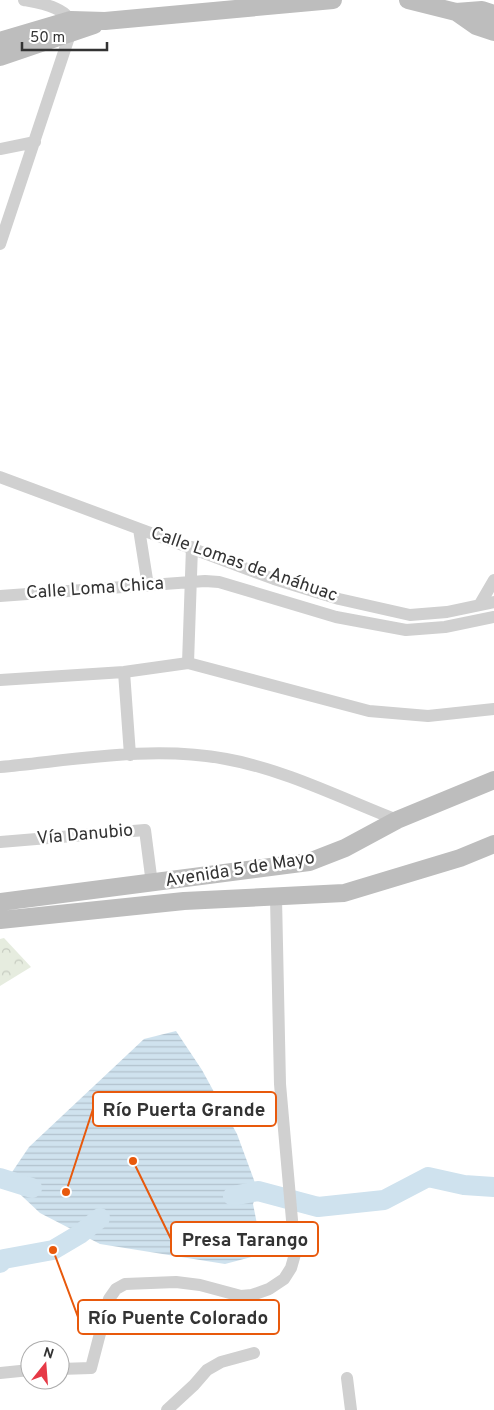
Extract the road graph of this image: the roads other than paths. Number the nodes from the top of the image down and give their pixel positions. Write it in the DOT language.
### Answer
graph roads {
  1 [pos="24,0"];
  2 [pos="333,0"];
  3 [pos="408,0"];
  4 [pos="456,12"];
  5 [pos="494,14"];
  6 [pos="71,26"];
  7 [pos="494,32"];
  8 [pos="0,41"];
  9 [pos="0,57"];
  10 [pos="35,142"];
  11 [pos="0,149"];
  12 [pos="1,240"];
  13 [pos="0,477"];
  14 [pos="139,529"];
  15 [pos="192,547"];
  16 [pos="494,580"];
  17 [pos="190,582"];
  18 [pos="148,586"];
  19 [pos="0,596"];
  20 [pos="494,602"];
  21 [pos="480,604"];
  22 [pos="494,617"];
  23 [pos="188,663"];
  24 [pos="124,672"];
  25 [pos="0,680"];
  26 [pos="494,709"];
  27 [pos="130,755"];
  28 [pos="0,766"];
  29 [pos="494,780"];
  30 [pos="397,820"];
  31 [pos="0,842"];
  32 [pos="494,844"];
  33 [pos="152,884"];
  34 [pos="276,898"];
  35 [pos="0,902"];
  36 [pos="0,920"];
  37 [pos="254,1353"];
  38 [pos="70,1369"];
  39 [pos="20,1371"];
  40 [pos="0,1373"];
  41 [pos="347,1378"];
  42 [pos="167,1410"];
  43 [pos="351,1410"];
  1 -- 6 [label="street"];
  2 -- 6 [label="main road"];
  3 -- 4 [label="main road"];
  4 -- 5 [label="main road"];
  4 -- 7 [label="main road"];
  6 -- 8 [label="main road"];
  6 -- 9 [label="main road"];
  6 -- 10 [label="street"];
  10 -- 11 [label="street"];
  10 -- 12 [label="street"];
  13 -- 14 [label="street, Calle Lomas de Anáhuac"];
  14 -- 15 [label="street, Calle Lomas de Anáhuac"];
  14 -- 18 [label="street"];
  15 -- 17 [label="street"];
  15 -- 21 [label="street, Calle Lomas de Anáhuac"];
  16 -- 21 [label="street"];
  17 -- 18 [label="street, Calle Loma Chica"];
  17 -- 22 [label="street, Calle Lomas de Anáhuac"];
  17 -- 23 [label="street"];
  18 -- 19 [label="street, Calle Loma Chica"];
  20 -- 21 [label="street, Calle Lomas de Anáhuac"];
  23 -- 24 [label="street"];
  23 -- 26 [label="street"];
  24 -- 25 [label="street"];
  24 -- 27 [label="street"];
  27 -- 28 [label="street"];
  27 -- 30 [label="street"];
  29 -- 30 [label="main road, Avenida 5 de Mayo"];
  30 -- 33 [label="main road, Avenida 5 de Mayo"];
  31 -- 33 [label="street, Vía Danubio"];
  32 -- 34 [label="main road, Avenida 5 de Mayo"];
  33 -- 35 [label="main road, Avenida 5 de Mayo"];
  34 -- 36 [label="main road, Avenida 5 de Mayo"];
  34 -- 38 [label="street"];
  37 -- 42 [label="street"];
  39 -- 40 [label="street"];
  41 -- 43 [label="street"];
}
